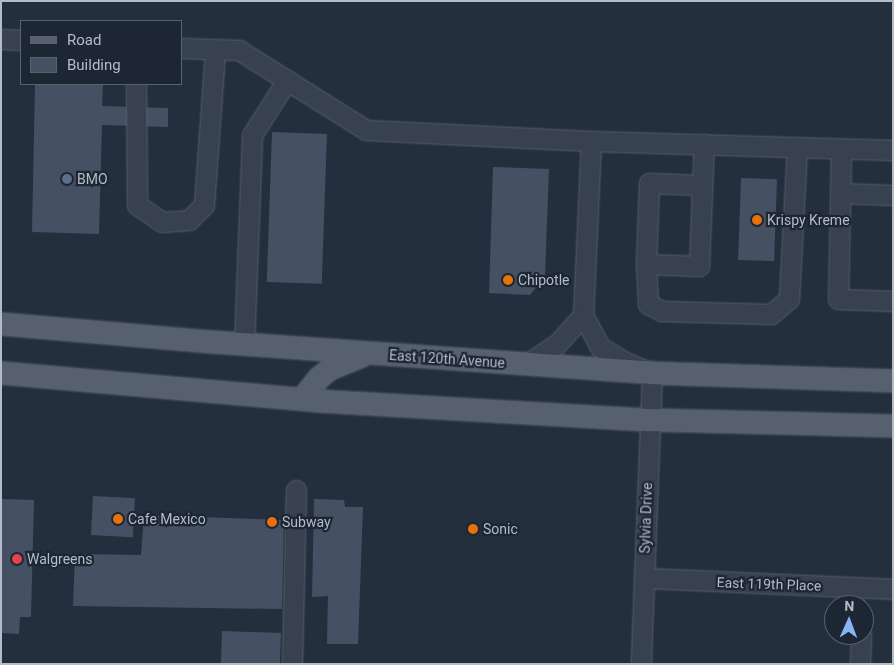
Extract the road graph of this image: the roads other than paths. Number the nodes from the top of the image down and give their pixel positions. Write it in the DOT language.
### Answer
graph roads {
  1 [pos="1,39"];
  2 [pos="20,40"];
  3 [pos="182,48"];
  4 [pos="215,50"];
  5 [pos="287,80"];
  6 [pos="136,85"];
  7 [pos="590,141"];
  8 [pos="704,144"];
  9 [pos="797,148"];
  10 [pos="841,149"];
  11 [pos="893,150"];
  12 [pos="702,185"];
  13 [pos="840,193"];
  14 [pos="893,195"];
  15 [pos="646,264"];
  16 [pos="893,301"];
  17 [pos="583,315"];
  18 [pos="1,324"];
  19 [pos="244,345"];
  20 [pos="367,354"];
  21 [pos="527,364"];
  22 [pos="652,373"];
  23 [pos="1,374"];
  24 [pos="893,381"];
  25 [pos="302,399"];
  26 [pos="650,420"];
  27 [pos="893,426"];
  28 [pos="296,490"];
  29 [pos="644,578"];
  30 [pos="893,589"];
  31 [pos="851,595"];
  32 [pos="867,595"];
  33 [pos="861,645"];
  34 [pos="292,664"];
  35 [pos="641,664"];
  36 [pos="860,664"];
  1 -- 2 [label="street"];
  3 -- 4 [label="street"];
  4 -- 5 [label="street"];
  4 -- 6 [label="street"];
  5 -- 7 [label="street"];
  5 -- 19 [label="street"];
  7 -- 8 [label="street"];
  7 -- 17 [label="street"];
  8 -- 9 [label="street"];
  8 -- 12 [label="street"];
  9 -- 10 [label="street"];
  9 -- 15 [label="street"];
  10 -- 11 [label="street"];
  10 -- 13 [label="street"];
  12 -- 15 [label="street"];
  12 -- 15 [label="street"];
  13 -- 14 [label="street"];
  13 -- 16 [label="street"];
  17 -- 21 [label="street"];
  17 -- 22 [label="street"];
  18 -- 19 [label="main road, East 120th Avenue"];
  19 -- 20 [label="main road, East 120th Avenue"];
  20 -- 21 [label="main road, East 120th Avenue"];
  20 -- 25 [label="main road"];
  21 -- 22 [label="main road, East 120th Avenue"];
  22 -- 24 [label="main road, East 120th Avenue"];
  22 -- 26 [label="street, Sylvia Drive"];
  23 -- 25 [label="main road"];
  25 -- 26 [label="main road"];
  26 -- 27 [label="main road"];
  26 -- 29 [label="street, Sylvia Drive"];
  28 -- 34 [label="street"];
  29 -- 31 [label="street, East 119th Place"];
  29 -- 35 [label="street, Sylvia Drive"];
  30 -- 32 [label="street, East 119th Place"];
  33 -- 36 [label="street"];
}
